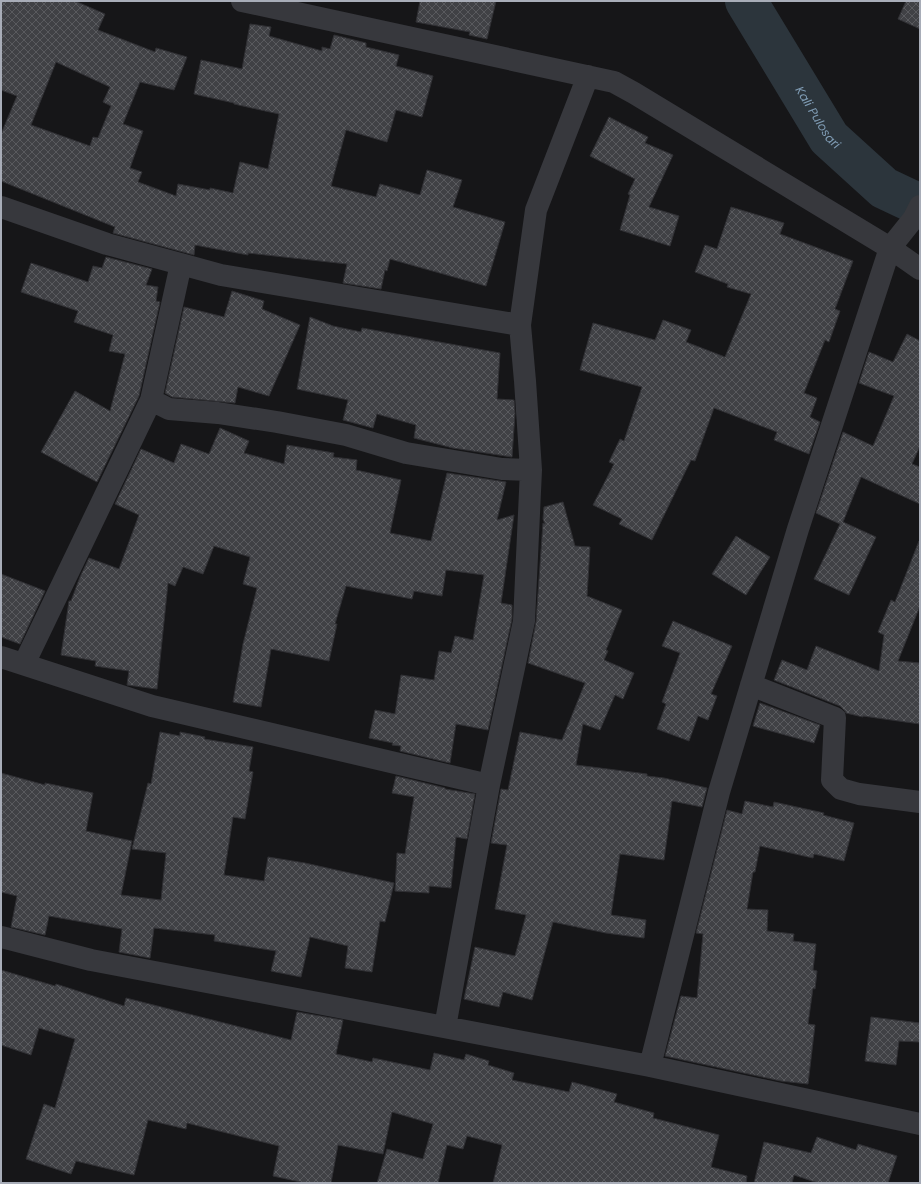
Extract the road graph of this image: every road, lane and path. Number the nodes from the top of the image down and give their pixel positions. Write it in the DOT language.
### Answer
graph roads {
  1 [pos="242,1"];
  2 [pos="588,76"];
  3 [pos="1,207"];
  4 [pos="917,212"];
  5 [pos="890,248"];
  6 [pos="181,264"];
  7 [pos="920,268"];
  8 [pos="520,325"];
  9 [pos="151,400"];
  10 [pos="531,470"];
  11 [pos="1,657"];
  12 [pos="24,664"];
  13 [pos="751,685"];
  14 [pos="489,785"];
  15 [pos="920,802"];
  16 [pos="1,937"];
  17 [pos="445,1027"];
  18 [pos="650,1066"];
  19 [pos="920,1124"];
  1 -- 2 [label="street"];
  2 -- 5 [label="street"];
  2 -- 8 [label="street"];
  3 -- 6 [label="street"];
  4 -- 5 [label="street"];
  5 -- 7 [label="street"];
  5 -- 13 [label="street"];
  6 -- 8 [label="street"];
  6 -- 9 [label="street"];
  8 -- 10 [label="street"];
  9 -- 10 [label="street"];
  9 -- 12 [label="street"];
  10 -- 14 [label="street"];
  11 -- 12 [label="street"];
  12 -- 14 [label="street"];
  13 -- 15 [label="street"];
  13 -- 18 [label="street"];
  14 -- 17 [label="street"];
  16 -- 17 [label="street"];
  17 -- 18 [label="street"];
  18 -- 19 [label="street"];
}
